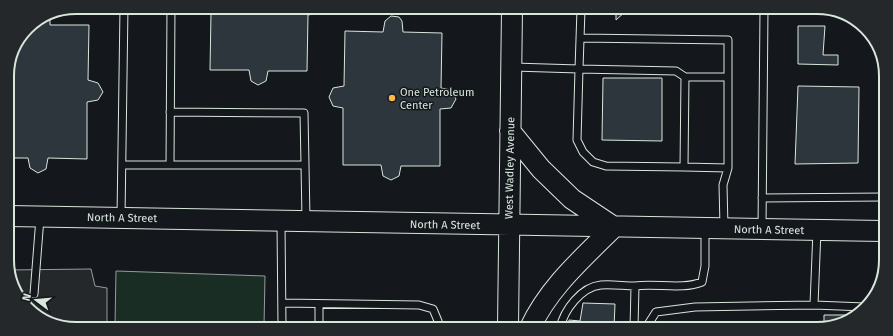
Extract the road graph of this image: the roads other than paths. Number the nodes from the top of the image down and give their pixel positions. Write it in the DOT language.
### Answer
graph roads {
  1 [pos="124,14"];
  2 [pos="171,14"];
  3 [pos="512,14"];
  4 [pos="581,14"];
  5 [pos="764,14"];
  6 [pos="581,38"];
  7 [pos="511,67"];
  8 [pos="579,69"];
  9 [pos="685,77"];
  10 [pos="728,77"];
  11 [pos="170,112"];
  12 [pos="510,131"];
  13 [pos="122,165"];
  14 [pos="170,165"];
  15 [pos="305,165"];
  16 [pos="684,167"];
  17 [pos="728,168"];
  18 [pos="879,197"];
  19 [pos="762,198"];
  20 [pos="14,216"];
  21 [pos="40,217"];
  22 [pos="121,218"];
  23 [pos="281,221"];
  24 [pos="306,222"];
  25 [pos="509,226"];
  26 [pos="614,227"];
  27 [pos="715,229"];
  28 [pos="762,230"];
  29 [pos="817,230"];
  30 [pos="879,231"];
  31 [pos="635,286"];
  32 [pos="34,294"];
  33 [pos="282,303"];
  34 [pos="319,304"];
  35 [pos="814,306"];
  36 [pos="858,307"];
  37 [pos="282,322"];
  38 [pos="319,322"];
  39 [pos="438,322"];
  40 [pos="508,322"];
  41 [pos="533,322"];
  42 [pos="562,322"];
  43 [pos="634,322"];
  44 [pos="650,322"];
  1 -- 13 [label="lane"];
  2 -- 11 [label="lane"];
  3 -- 7 [label="main road, West Wadley Avenue"];
  4 -- 6 [label="lane"];
  5 -- 19 [label="lane"];
  6 -- 8 [label="lane"];
  6 -- 10 [label="lane"];
  7 -- 8 [label="lane"];
  7 -- 12 [label="main road, West Wadley Avenue"];
  8 -- 9 [label="lane"];
  8 -- 16 [label="lane"];
  9 -- 10 [label="lane"];
  9 -- 16 [label="lane"];
  10 -- 17 [label="lane"];
  11 -- 14 [label="lane"];
  11 -- 15 [label="lane"];
  12 -- 25 [label="main road, West Wadley Avenue"];
  12 -- 26 [label="main road"];
  13 -- 14 [label="lane"];
  13 -- 22 [label="lane"];
  14 -- 15 [label="lane"];
  15 -- 24 [label="lane"];
  16 -- 17 [label="lane"];
  17 -- 27 [label="lane"];
  18 -- 19 [label="lane"];
  19 -- 28 [label="lane"];
  20 -- 21 [label="main road, North A Street"];
  21 -- 22 [label="main road, North A Street"];
  21 -- 32 [label="lane"];
  22 -- 23 [label="main road, North A Street"];
  23 -- 24 [label="main road, North A Street"];
  23 -- 33 [label="lane"];
  24 -- 25 [label="main road, North A Street"];
  25 -- 26 [label="main road, North A Street"];
  25 -- 40 [label="main road, West Wadley Avenue"];
  26 -- 27 [label="main road, North A Street"];
  26 -- 41 [label="main road"];
  27 -- 28 [label="main road, North A Street"];
  27 -- 31 [label="lane"];
  28 -- 29 [label="main road, North A Street"];
  29 -- 30 [label="main road, North A Street"];
  29 -- 35 [label="lane"];
  31 -- 42 [label="lane"];
  31 -- 43 [label="lane"];
  33 -- 34 [label="lane"];
  33 -- 37 [label="lane"];
  34 -- 38 [label="lane"];
  34 -- 39 [label="lane"];
  35 -- 36 [label="lane"];
  35 -- 44 [label="lane"];
}
